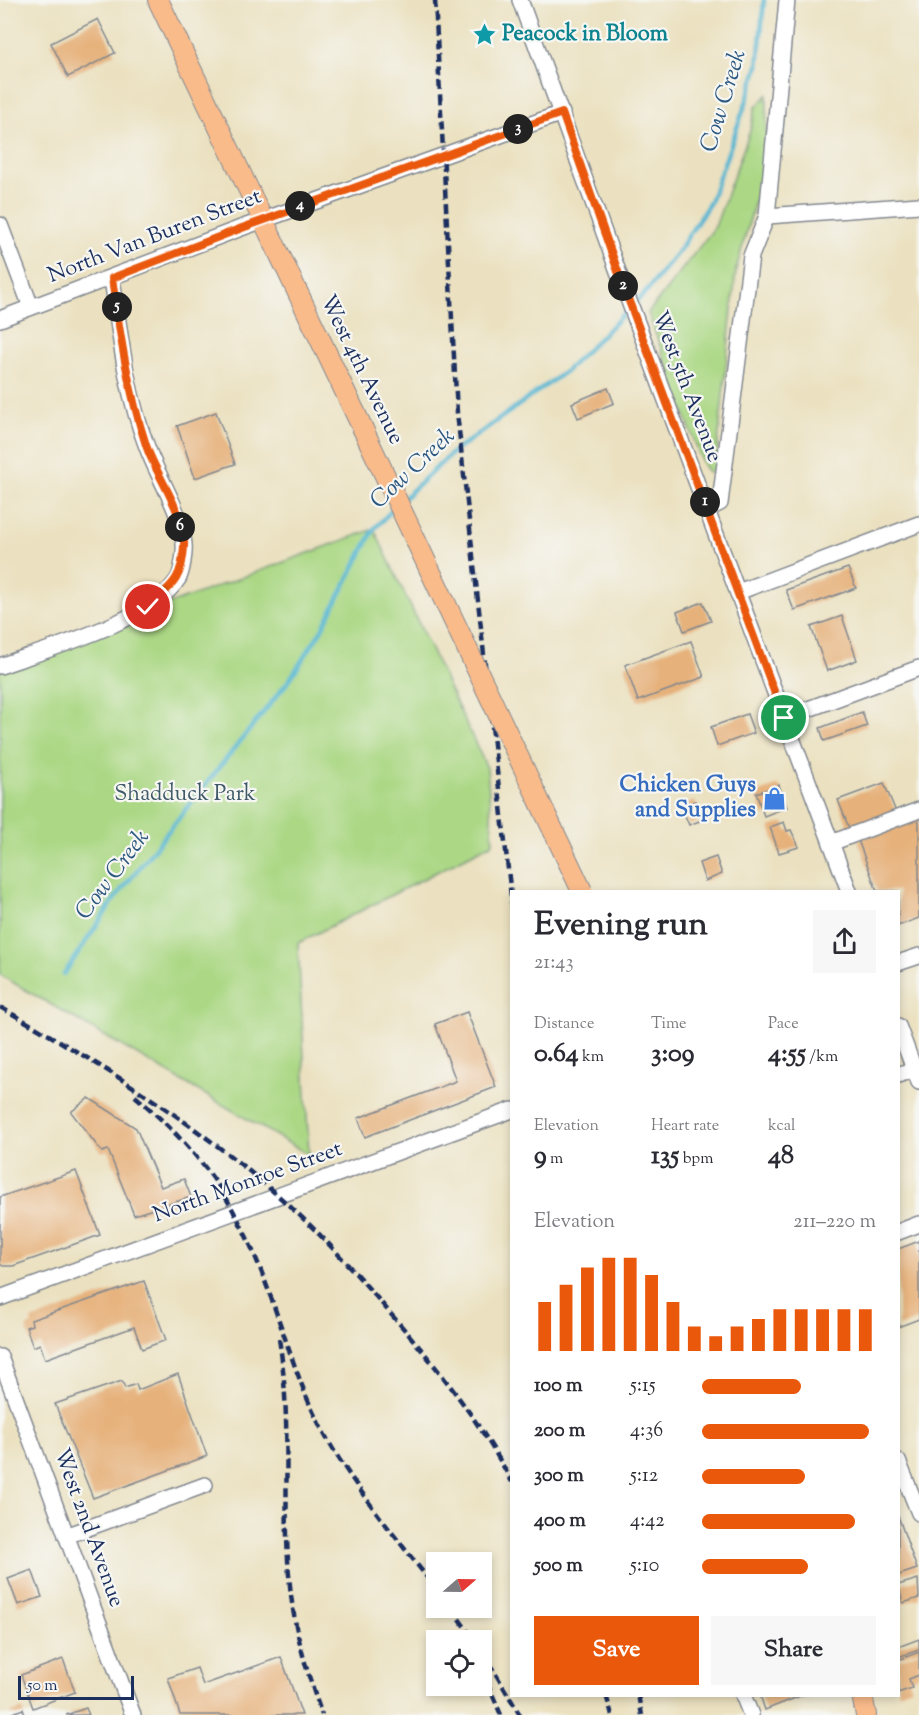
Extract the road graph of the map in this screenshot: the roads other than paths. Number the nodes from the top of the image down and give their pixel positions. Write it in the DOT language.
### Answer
graph roads {
  1 [pos="158,0"];
  2 [pos="520,0"];
  3 [pos="787,0"];
  4 [pos="562,113"];
  5 [pos="919,205"];
  6 [pos="767,216"];
  7 [pos="263,220"];
  8 [pos="0,225"];
  9 [pos="112,278"];
  10 [pos="32,308"];
  11 [pos="0,319"];
  12 [pos="708,509"];
  13 [pos="919,525"];
  14 [pos="738,592"];
  15 [pos="0,666"];
  16 [pos="919,668"];
  17 [pos="784,718"];
  18 [pos="919,810"];
  19 [pos="831,843"];
  20 [pos="582,890"];
  21 [pos="849,890"];
  22 [pos="919,956"];
  23 [pos="900,962"];
  24 [pos="900,1031"];
  25 [pos="900,1075"];
  26 [pos="917,1075"];
  27 [pos="510,1111"];
  28 [pos="919,1224"];
  29 [pos="900,1231"];
  30 [pos="0,1298"];
  31 [pos="0,1357"];
  32 [pos="900,1466"];
  33 [pos="205,1485"];
  34 [pos="919,1513"];
  35 [pos="66,1536"];
  36 [pos="745,1697"];
  37 [pos="862,1697"];
  38 [pos="133,1715"];
  39 [pos="751,1715"];
  40 [pos="866,1715"];
  1 -- 7 [label="main road, West 4th Avenue"];
  2 -- 4 [label="street, West 5th Avenue"];
  3 -- 6 [label="street"];
  4 -- 7 [label="street, North Van Buren Street"];
  4 -- 12 [label="street, West 5th Avenue"];
  5 -- 6 [label="street"];
  6 -- 12 [label="street"];
  7 -- 9 [label="street, North Van Buren Street"];
  7 -- 20 [label="main road, West 4th Avenue, bridge"];
  8 -- 10 [label="street"];
  9 -- 10 [label="street, North Van Buren Street"];
  9 -- 15 [label="street"];
  10 -- 11 [label="street, North Van Buren Street"];
  12 -- 14 [label="street, West 5th Avenue"];
  13 -- 14 [label="street"];
  14 -- 17 [label="street, West 5th Avenue"];
  16 -- 17 [label="street"];
  17 -- 19 [label="street, West 5th Avenue"];
  18 -- 19 [label="street"];
  19 -- 21 [label="street, West 5th Avenue"];
  22 -- 23 [label="street"];
  24 -- 26 [label="street"];
  25 -- 26 [label="street"];
  27 -- 30 [label="street, North Monroe Street"];
  28 -- 29 [label="street"];
  31 -- 35 [label="street, West 2nd Avenue"];
  32 -- 34 [label="street"];
  33 -- 35 [label="street"];
  35 -- 38 [label="street, West 2nd Avenue"];
  36 -- 39 [label="street"];
  37 -- 40 [label="main road"];
}
